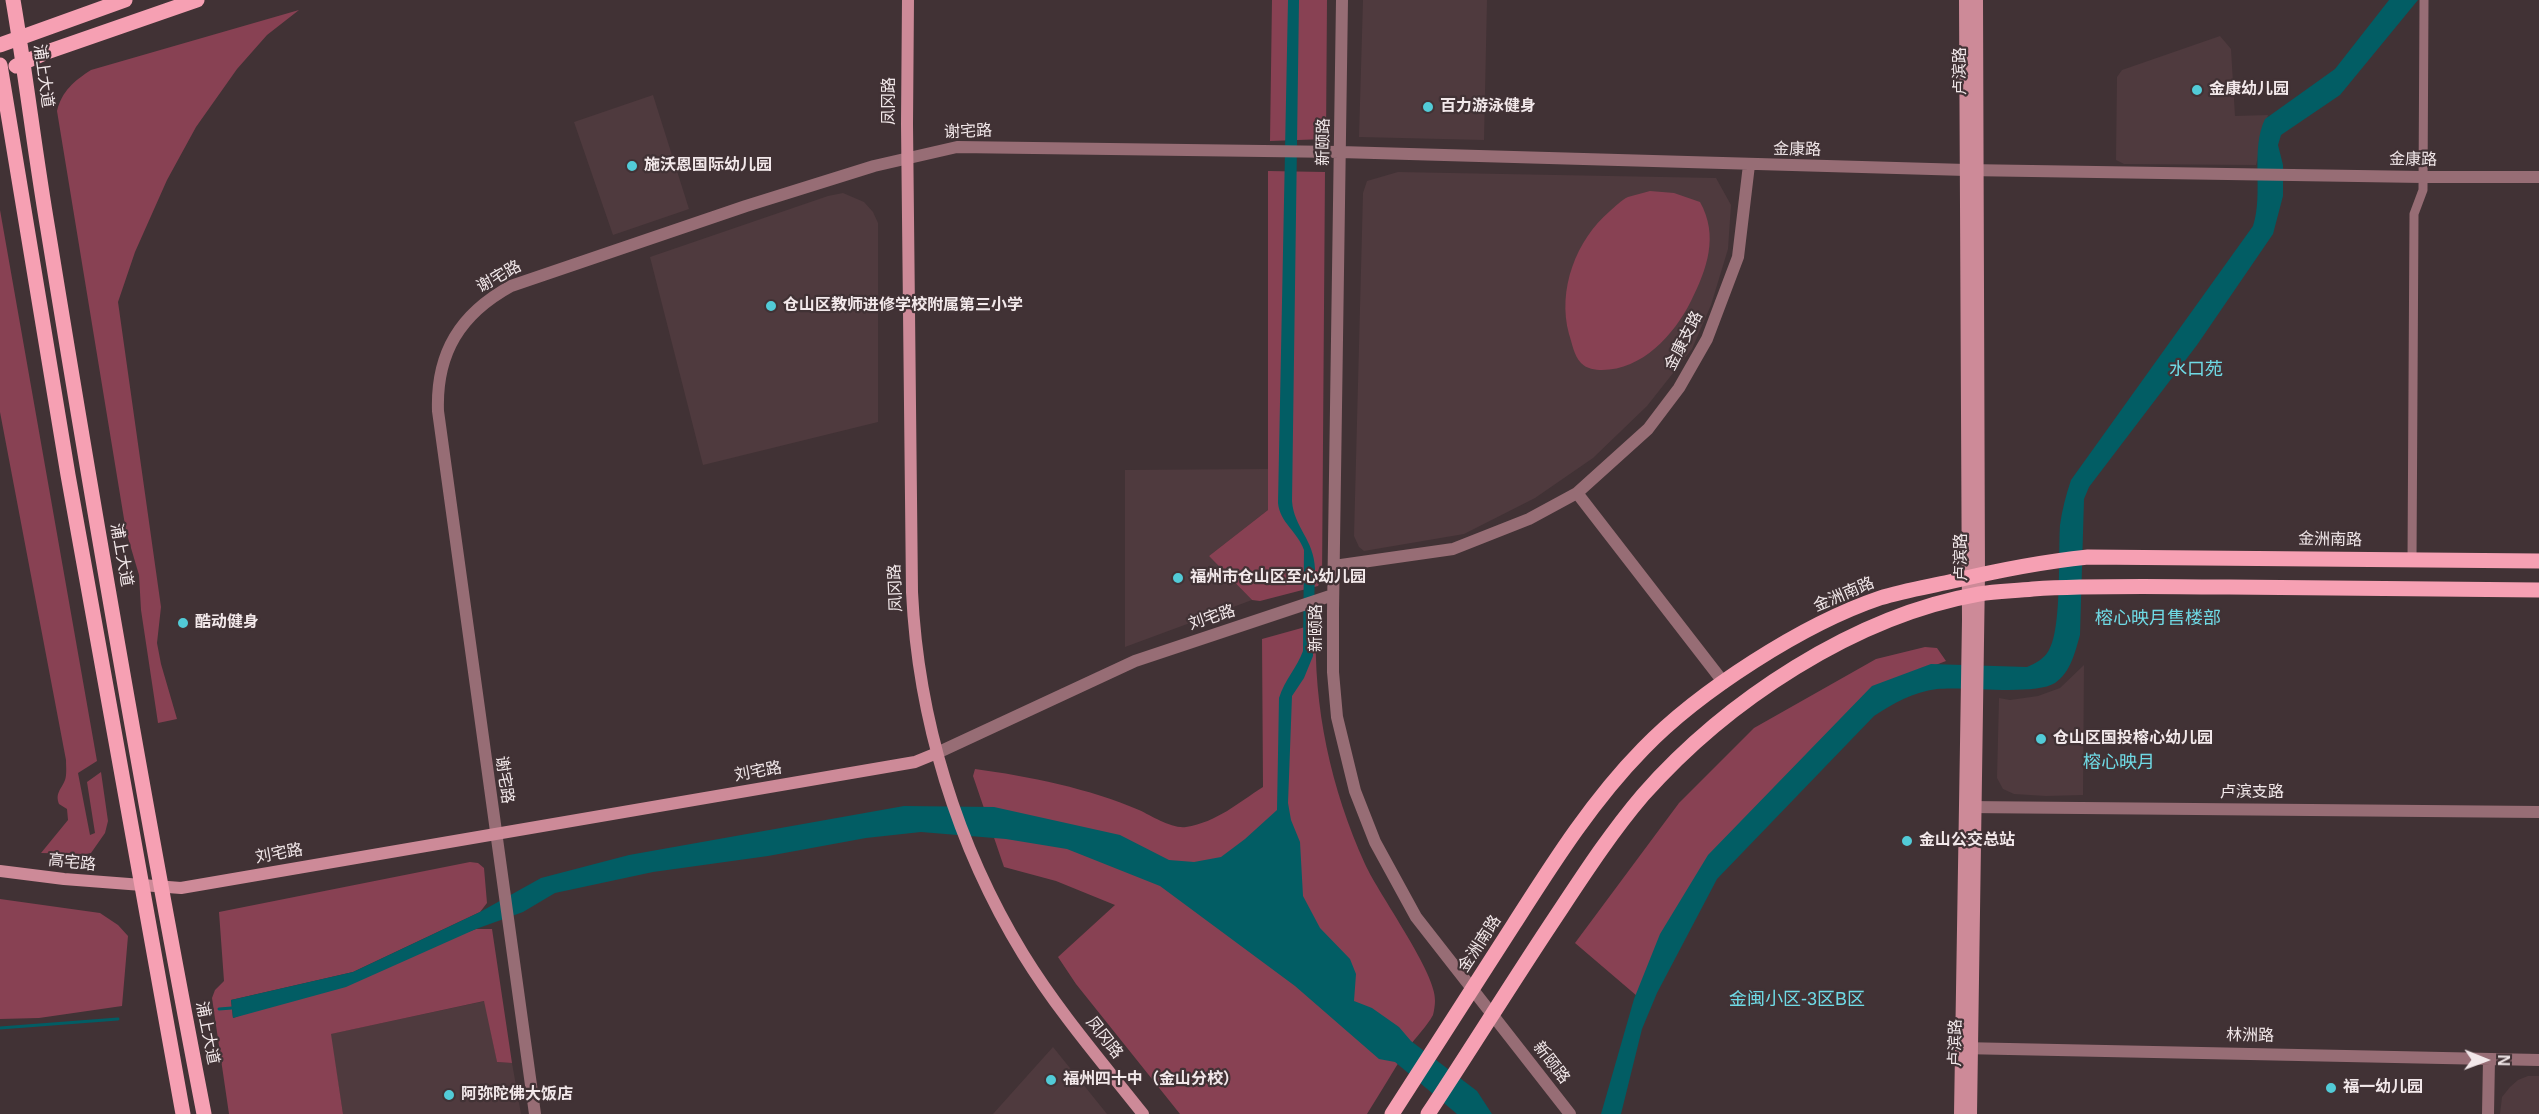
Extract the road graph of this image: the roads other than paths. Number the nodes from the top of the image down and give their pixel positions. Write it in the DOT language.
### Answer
graph roads {
  1 [pos="13,0"];
  2 [pos="125,0"];
  3 [pos="197,0"];
  4 [pos="908,0"];
  5 [pos="1342,0"];
  6 [pos="1965,0"];
  7 [pos="1977,0"];
  8 [pos="2424,4"];
  9 [pos="19,38"];
  10 [pos="0,45"];
  11 [pos="23,63"];
  12 [pos="0,71"];
  13 [pos="1340,152"];
  14 [pos="907,157"];
  15 [pos="1749,165"];
  16 [pos="1972,170"];
  17 [pos="2423,177"];
  18 [pos="2539,177"];
  19 [pos="1577,493"];
  20 [pos="2412,559"];
  21 [pos="2539,561"];
  22 [pos="1334,566"];
  23 [pos="1973,575"];
  24 [pos="2539,590"];
  25 [pos="1333,595"];
  26 [pos="1973,595"];
  27 [pos="1724,683"];
  28 [pos="937,753"];
  29 [pos="1970,807"];
  30 [pos="2539,812"];
  31 [pos="495,834"];
  32 [pos="0,871"];
  33 [pos="140,886"];
  34 [pos="161,887"];
  35 [pos="1473,988"];
  36 [pos="1492,1014"];
  37 [pos="1967,1048"];
  38 [pos="2489,1059"];
  39 [pos="2539,1060"];
  40 [pos="183,1114"];
  41 [pos="204,1114"];
  42 [pos="535,1114"];
  43 [pos="1143,1114"];
  44 [pos="1392,1114"];
  45 [pos="1428,1114"];
  46 [pos="1570,1114"];
  47 [pos="1960,1114"];
  48 [pos="1971,1114"];
  49 [pos="2488,1114"];
  1 -- 9 [label="main road, 浦上大道"];
  2 -- 9 [label="main road"];
  3 -- 11 [label="main road"];
  4 -- 14 [label="main road, 凤冈路"];
  5 -- 13 [label="street, 新颐路"];
  6 -- 16 [label="main road"];
  7 -- 16 [label="main road, 卢滨路"];
  8 -- 17 [label="street"];
  9 -- 10 [label="main road"];
  9 -- 11 [label="main road, 浦上大道"];
  11 -- 12 [label="main road"];
  11 -- 34 [label="main road, 浦上大道"];
  12 -- 33 [label="main road"];
  13 -- 14 [label="street, 谢宅路"];
  13 -- 15 [label="street, 金康路"];
  13 -- 22 [label="street, 新颐路"];
  14 -- 28 [label="main road, 凤冈路"];
  14 -- 31 [label="street, 谢宅路"];
  15 -- 16 [label="street, 金康路"];
  15 -- 19 [label="street, 金康支路"];
  16 -- 17 [label="street, 金康路"];
  16 -- 23 [label="main road, 卢滨路"];
  17 -- 18 [label="street, 金康路"];
  17 -- 20 [label="street"];
  19 -- 22 [label="street, 金康支路"];
  19 -- 27 [label="street"];
  20 -- 21 [label="main road, 金洲南路"];
  20 -- 23 [label="main road, 金洲南路"];
  22 -- 25 [label="street, 新颐路"];
  23 -- 26 [label="main road, 卢滨路"];
  23 -- 27 [label="main road, 金洲南路"];
  24 -- 26 [label="main road"];
  25 -- 28 [label="street, 刘宅路"];
  25 -- 35 [label="street, 新颐路"];
  26 -- 29 [label="main road, 卢滨路"];
  26 -- 36 [label="main road"];
  27 -- 35 [label="main road, 金洲南路"];
  28 -- 31 [label="main road, 刘宅路"];
  28 -- 43 [label="main road, 凤冈路"];
  29 -- 30 [label="street, 卢滨支路"];
  29 -- 37 [label="main road, 卢滨路"];
  31 -- 34 [label="main road, 刘宅路"];
  31 -- 42 [label="street, 谢宅路"];
  32 -- 33 [label="main road, 高宅路"];
  33 -- 34 [label="main road, 刘宅路"];
  33 -- 40 [label="main road"];
  34 -- 41 [label="main road, 浦上大道"];
  35 -- 36 [label="street, 新颐路"];
  35 -- 44 [label="main road, 金洲南路"];
  36 -- 45 [label="main road"];
  36 -- 46 [label="street, 新颐路"];
  37 -- 38 [label="street, 林洲路"];
  37 -- 47 [label="main road"];
  37 -- 48 [label="main road, 卢滨路"];
  38 -- 39 [label="street, 林洲路"];
  38 -- 49 [label="street"];
}
